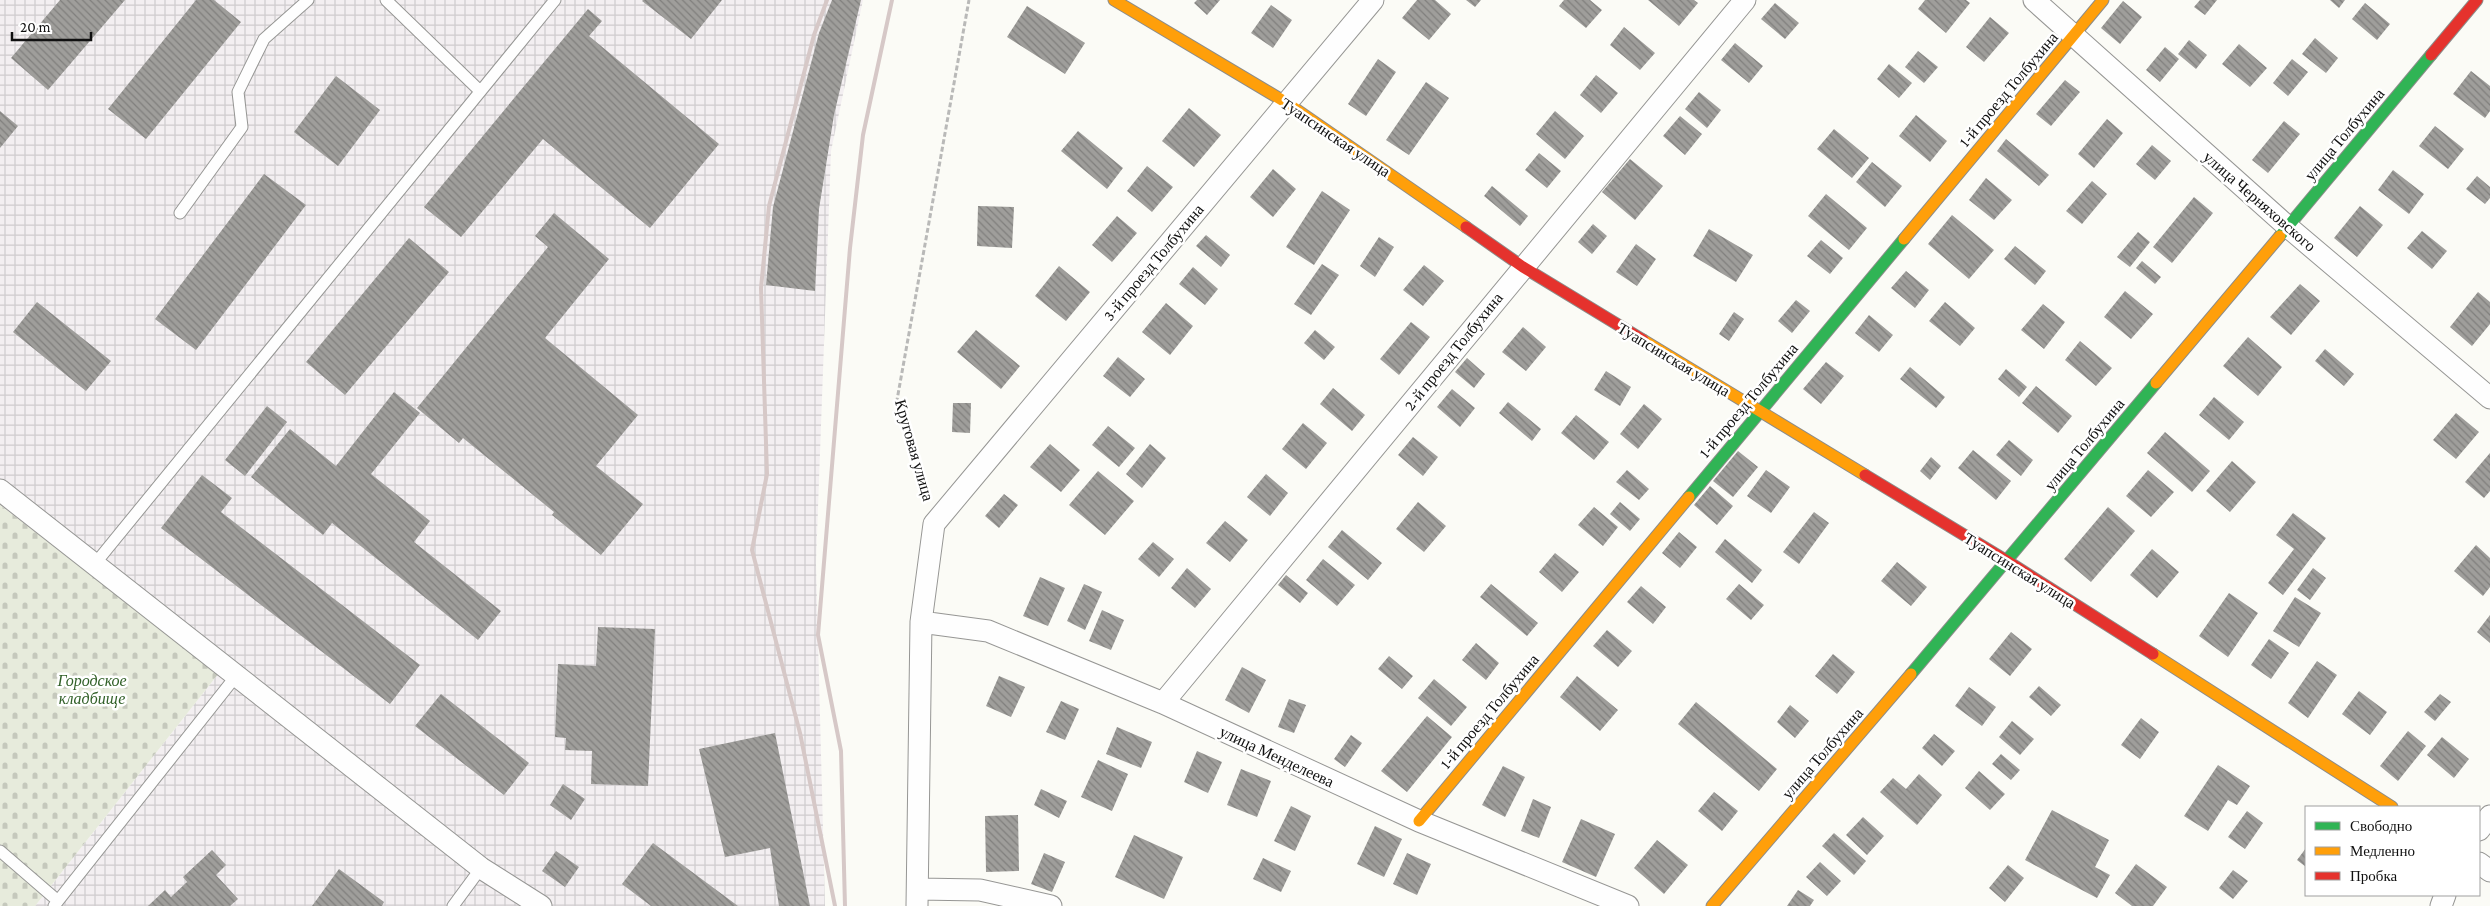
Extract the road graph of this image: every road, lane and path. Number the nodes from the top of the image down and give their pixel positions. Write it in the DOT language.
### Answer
graph roads {
  1 [pos="308,0"];
  2 [pos="386,0"];
  3 [pos="555,0"];
  4 [pos="969,0"];
  5 [pos="1114,0"];
  6 [pos="1373,0"];
  7 [pos="1745,0"];
  8 [pos="2034,0"];
  9 [pos="2103,0"];
  10 [pos="2477,0"];
  11 [pos="2075,36"];
  12 [pos="480,91"];
  13 [pos="1287,103"];
  14 [pos="180,214"];
  15 [pos="2288,227"];
  16 [pos="1523,267"];
  17 [pos="2490,398"];
  18 [pos="1760,411"];
  19 [pos="0,490"];
  20 [pos="934,524"];
  21 [pos="2007,561"];
  22 [pos="94,565"];
  23 [pos="921,622"];
  24 [pos="236,676"];
  25 [pos="1163,703"];
  26 [pos="2390,806"];
  27 [pos="2490,816"];
  28 [pos="1419,821"];
  29 [pos="2480,829"];
  30 [pos="0,851"];
  31 [pos="482,868"];
  32 [pos="918,897"];
  33 [pos="56,904"];
  34 [pos="453,906"];
  35 [pos="541,906"];
  36 [pos="1051,906"];
  37 [pos="1628,906"];
  38 [pos="1712,906"];
  1 -- 14 [label="lane"];
  2 -- 12 [label="lane"];
  3 -- 12 [label="lane"];
  4 -- 20 [label="path, Круговая улица"];
  5 -- 13 [label="street, Туапсинская улица"];
  6 -- 13 [label="street, 3-й проезд Толбухина"];
  7 -- 16 [label="street, 2-й проезд Толбухина"];
  8 -- 11 [label="street, улица Черняховского"];
  9 -- 11 [label="street, 1-й проезд Толбухина"];
  10 -- 15 [label="street, улица Толбухина"];
  11 -- 15 [label="street, улица Черняховского"];
  11 -- 18 [label="street, 1-й проезд Толбухина"];
  12 -- 22 [label="lane"];
  13 -- 16 [label="street, Туапсинская улица"];
  13 -- 20 [label="street, 3-й проезд Толбухина"];
  15 -- 17 [label="street, улица Черняховского"];
  15 -- 21 [label="street, улица Толбухина"];
  16 -- 18 [label="street, Туапсинская улица"];
  16 -- 25 [label="street, 2-й проезд Толбухина"];
  18 -- 21 [label="street, Туапсинская улица"];
  18 -- 28 [label="street, 1-й проезд Толбухина"];
  19 -- 22 [label="street"];
  20 -- 23 [label="street, Круговая улица"];
  21 -- 26 [label="street, Туапсинская улица"];
  21 -- 38 [label="street, улица Толбухина"];
  22 -- 24 [label="street"];
  23 -- 25 [label="street, улица Менделеева"];
  23 -- 32 [label="street, Круговая улица"];
  24 -- 31 [label="street"];
  24 -- 33 [label="lane"];
  25 -- 28 [label="street, улица Менделеева"];
  27 -- 29 [label="street"];
  28 -- 37 [label="street, улица Менделеева"];
  30 -- 33 [label="lane"];
  31 -- 34 [label="lane"];
  31 -- 35 [label="street"];
  32 -- 36 [label="street"];
}
